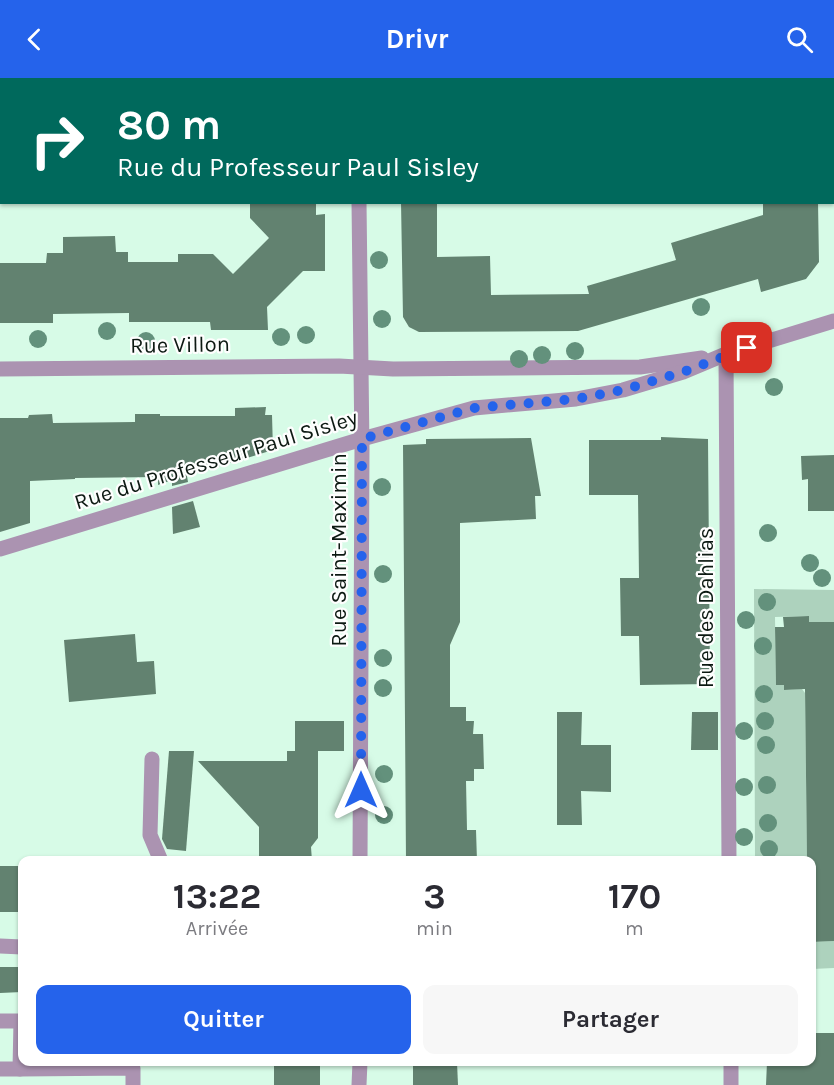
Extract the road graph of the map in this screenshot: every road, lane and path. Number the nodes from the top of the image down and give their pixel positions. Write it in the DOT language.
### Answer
graph roads {
  1 [pos="359,204"];
  2 [pos="834,321"];
  3 [pos="726,354"];
  4 [pos="360,368"];
  5 [pos="0,369"];
  6 [pos="362,439"];
  7 [pos="0,549"];
  8 [pos="152,759"];
  9 [pos="159,856"];
  10 [pos="360,856"];
  11 [pos="729,856"];
  12 [pos="0,946"];
  13 [pos="18,947"];
  14 [pos="0,1021"];
  15 [pos="18,1021"];
  16 [pos="20,1066"];
  17 [pos="360,1066"];
  18 [pos="730,1066"];
  19 [pos="0,1069"];
  20 [pos="20,1069"];
  21 [pos="133,1085"];
  22 [pos="359,1085"];
  23 [pos="731,1085"];
  1 -- 4 [label="street, Rue Saint-Maximin"];
  2 -- 3 [label="street, Rue du Professeur Paul Sisley"];
  3 -- 4 [label="street, Rue du Professeur Paul Sisley"];
  3 -- 6 [label="street, Rue du Professeur Paul Sisley"];
  3 -- 11 [label="street, Rue des Dahlias"];
  4 -- 5 [label="street, Rue Villon"];
  4 -- 6 [label="street, Rue Saint-Maximin"];
  6 -- 7 [label="street, Rue du Professeur Paul Sisley"];
  6 -- 10 [label="street, Rue Saint-Maximin"];
  8 -- 9 [label="street"];
  12 -- 13 [label="street"];
  14 -- 15 [label="street"];
  16 -- 20 [label="street"];
  17 -- 22 [label="street"];
  18 -- 23 [label="street"];
  19 -- 20 [label="street"];
  20 -- 21 [label="street"];
}
